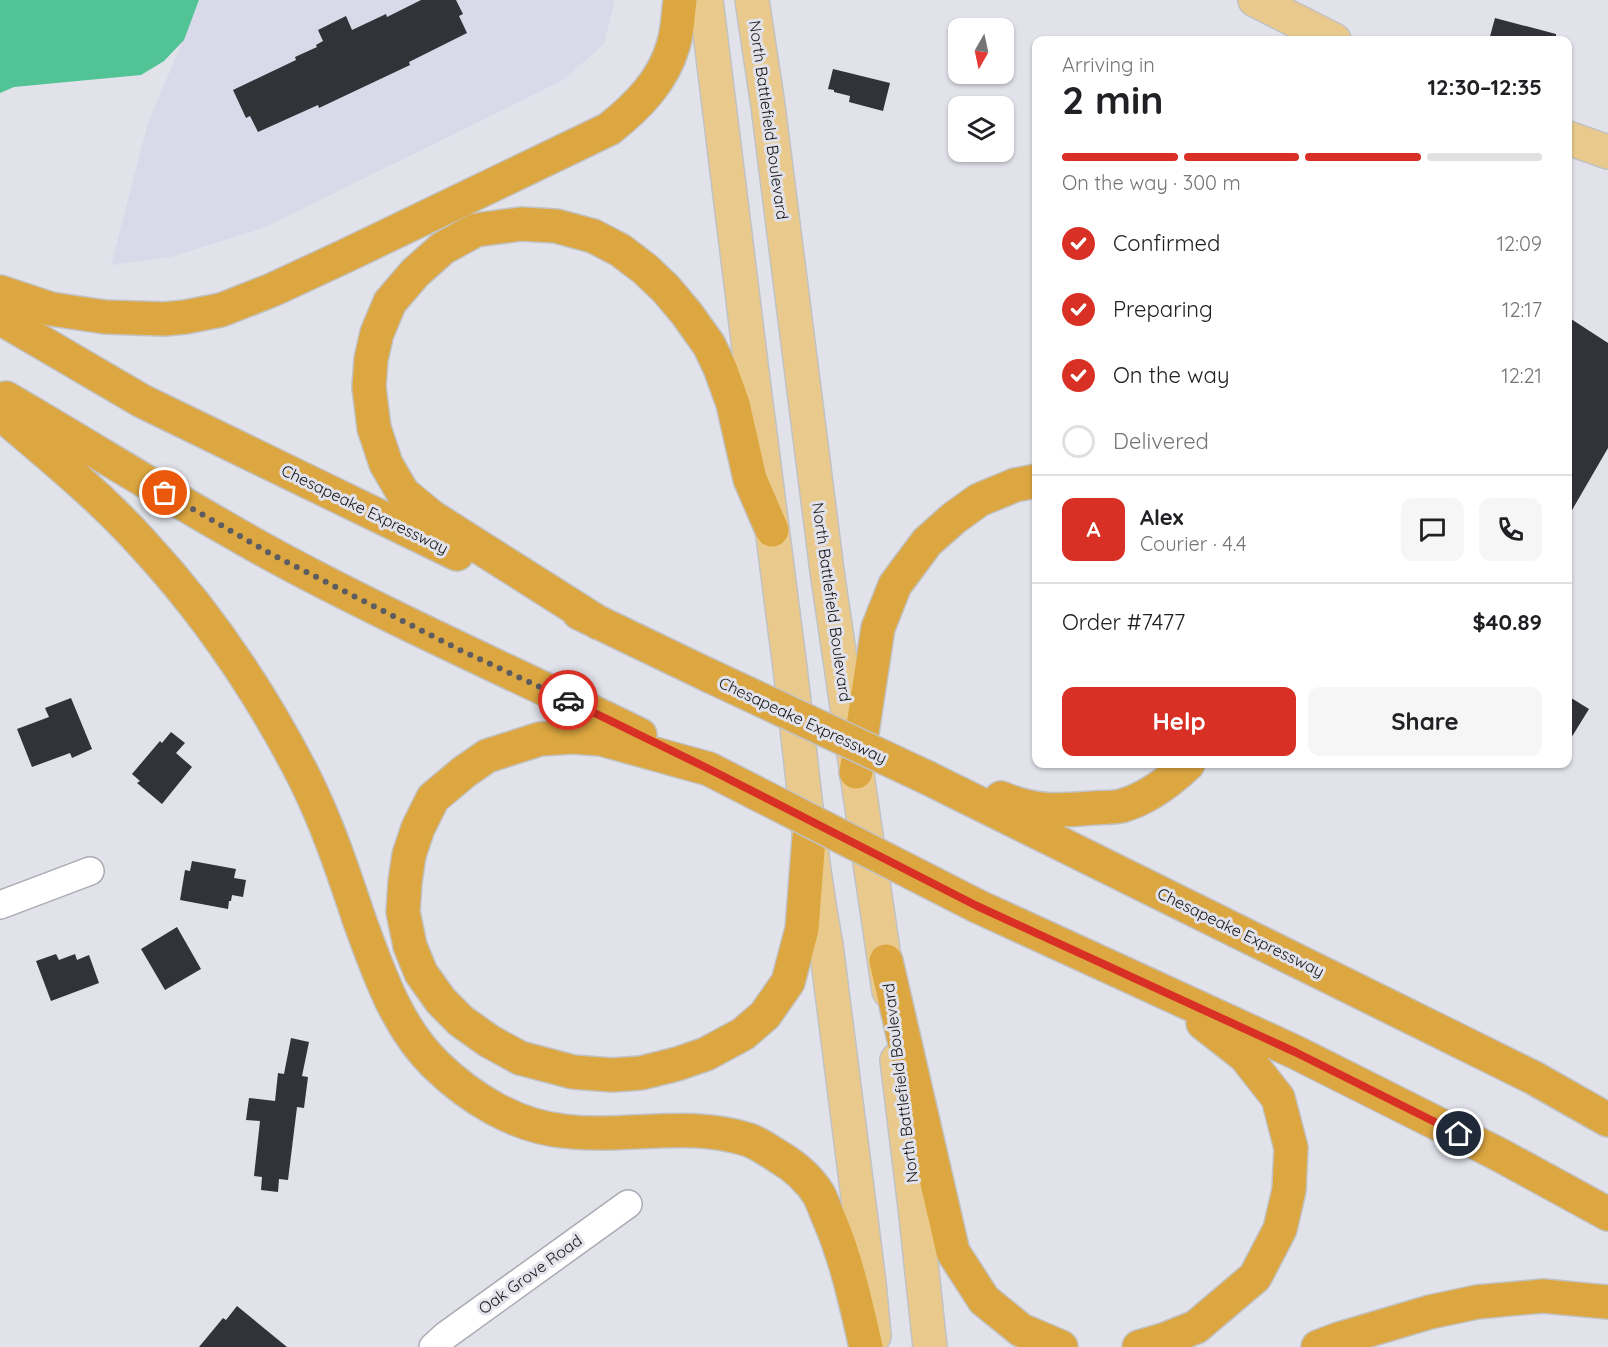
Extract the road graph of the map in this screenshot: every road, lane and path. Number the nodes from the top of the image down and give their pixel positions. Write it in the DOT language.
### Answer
graph roads {
  1 [pos="680,0"];
  2 [pos="706,0"];
  3 [pos="752,0"];
  4 [pos="1255,0"];
  5 [pos="1326,36"];
  6 [pos="1572,139"];
  7 [pos="1608,152"];
  8 [pos="0,292"];
  9 [pos="0,318"];
  10 [pos="0,395"];
  11 [pos="0,413"];
  12 [pos="1032,482"];
  13 [pos="772,530"];
  14 [pos="598,623"];
  15 [pos="1184,768"];
  16 [pos="709,769"];
  17 [pos="856,772"];
  18 [pos="932,780"];
  19 [pos="809,838"];
  20 [pos="90,871"];
  21 [pos="0,905"];
  22 [pos="886,961"];
  23 [pos="1158,989"];
  24 [pos="1608,1120"];
  25 [pos="628,1204"];
  26 [pos="1608,1214"];
  27 [pos="1608,1302"];
  28 [pos="433,1347"];
  29 [pos="866,1347"];
  30 [pos="875,1347"];
  31 [pos="930,1347"];
  32 [pos="1061,1347"];
  33 [pos="1139,1347"];
  34 [pos="1318,1347"];
  1 -- 8 [label="highway"];
  2 -- 13 [label="main road"];
  3 -- 17 [label="main road, North Battlefield Boulevard"];
  4 -- 5 [label="main road"];
  6 -- 7 [label="main road"];
  9 -- 14 [label="highway, Chesapeake Expressway"];
  10 -- 16 [label="highway"];
  11 -- 29 [label="highway"];
  12 -- 17 [label="highway"];
  13 -- 14 [label="highway"];
  13 -- 19 [label="main road"];
  14 -- 18 [label="highway, Chesapeake Expressway, bridge"];
  15 -- 18 [label="highway"];
  16 -- 19 [label="highway"];
  16 -- 23 [label="highway, bridge"];
  17 -- 22 [label="main road, North Battlefield Boulevard"];
  18 -- 24 [label="highway, Chesapeake Expressway"];
  19 -- 30 [label="main road"];
  20 -- 21 [label="street"];
  22 -- 31 [label="main road, North Battlefield Boulevard"];
  22 -- 32 [label="highway"];
  23 -- 26 [label="highway"];
  23 -- 33 [label="highway"];
  25 -- 28 [label="street, Oak Grove Road"];
  27 -- 34 [label="highway"];
}
